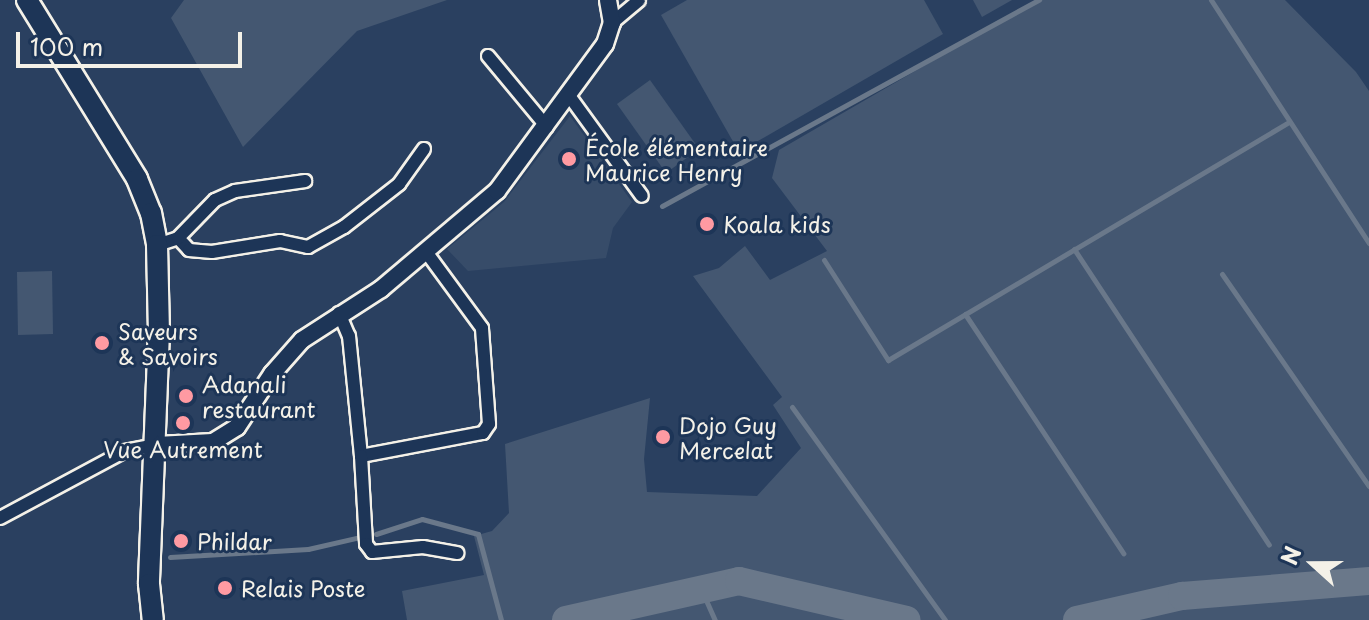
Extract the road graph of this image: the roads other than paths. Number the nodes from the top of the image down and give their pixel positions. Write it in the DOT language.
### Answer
graph roads {
  1 [pos="27,0"];
  2 [pos="639,0"];
  3 [pos="608,2"];
  4 [pos="612,23"];
  5 [pos="488,56"];
  6 [pos="570,97"];
  7 [pos="547,127"];
  8 [pos="424,149"];
  9 [pos="305,181"];
  10 [pos="642,196"];
  11 [pos="178,238"];
  12 [pos="157,245"];
  13 [pos="427,253"];
  14 [pos="339,313"];
  15 [pos="157,445"];
  16 [pos="361,456"];
  17 [pos="0,518"];
  18 [pos="457,553"];
  19 [pos="153,620"];
  1 -- 12 [label="main road"];
  2 -- 4 [label="street"];
  3 -- 4 [label="street"];
  4 -- 6 [label="street"];
  5 -- 7 [label="street"];
  6 -- 7 [label="street"];
  6 -- 10 [label="street"];
  7 -- 13 [label="street"];
  8 -- 11 [label="street"];
  9 -- 11 [label="street"];
  11 -- 12 [label="street"];
  12 -- 15 [label="main road"];
  13 -- 14 [label="street"];
  13 -- 16 [label="street"];
  14 -- 15 [label="street"];
  14 -- 16 [label="street"];
  15 -- 17 [label="street"];
  15 -- 19 [label="main road"];
  16 -- 18 [label="street"];
}
